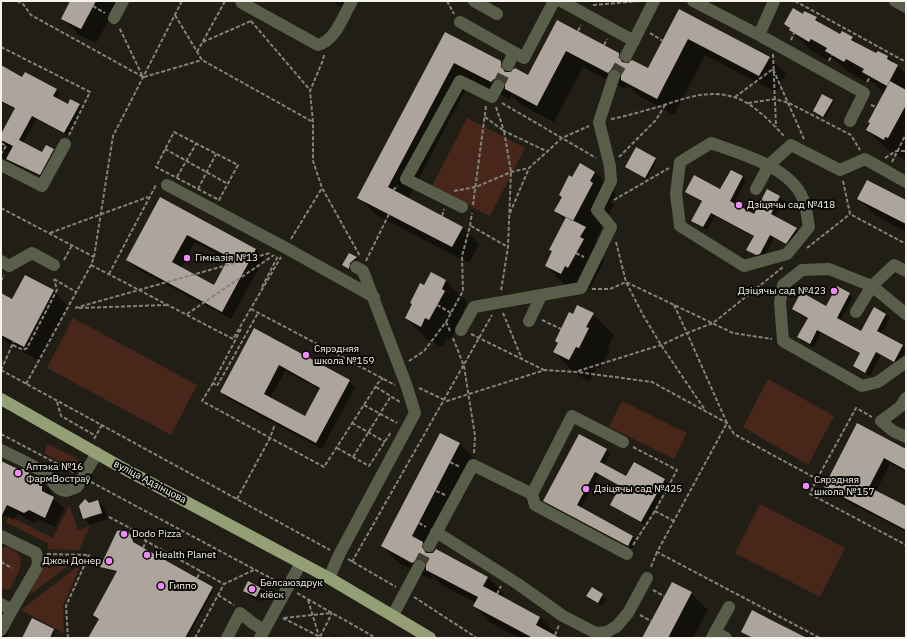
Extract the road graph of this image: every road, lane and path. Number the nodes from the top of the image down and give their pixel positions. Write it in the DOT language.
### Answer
graph roads {
  1 [pos="17,1"];
  2 [pos="123,1"];
  3 [pos="182,1"];
  4 [pos="225,1"];
  5 [pos="241,1"];
  6 [pos="352,1"];
  7 [pos="447,1"];
  8 [pos="474,1"];
  9 [pos="554,1"];
  10 [pos="640,1"];
  11 [pos="654,1"];
  12 [pos="693,1"];
  13 [pos="774,1"];
  14 [pos="795,1"];
  15 [pos="895,1"];
  16 [pos="566,4"];
  17 [pos="906,7"];
  18 [pos="451,10"];
  19 [pos="497,14"];
  20 [pos="175,15"];
  21 [pos="254,16"];
  22 [pos="114,18"];
  23 [pos="460,22"];
  24 [pos="640,28"];
  25 [pos="759,35"];
  26 [pos="663,40"];
  27 [pos="634,41"];
  28 [pos="203,42"];
  29 [pos="772,42"];
  30 [pos="325,43"];
  31 [pos="1,46"];
  32 [pos="197,52"];
  33 [pos="514,52"];
  34 [pos="626,56"];
  35 [pos="202,60"];
  36 [pos="906,62"];
  37 [pos="508,65"];
  38 [pos="773,69"];
  39 [pos="614,76"];
  40 [pos="143,78"];
  41 [pos="498,86"];
  42 [pos="310,91"];
  43 [pos="492,97"];
  44 [pos="735,97"];
  45 [pos="775,99"];
  46 [pos="748,103"];
  47 [pos="789,103"];
  48 [pos="665,105"];
  49 [pos="485,117"];
  50 [pos="850,121"];
  51 [pos="313,122"];
  52 [pos="599,122"];
  53 [pos="776,127"];
  54 [pos="504,131"];
  55 [pos="906,134"];
  56 [pos="562,138"];
  57 [pos="1,143"];
  58 [pos="64,144"];
  59 [pos="196,144"];
  60 [pos="792,145"];
  61 [pos="165,149"];
  62 [pos="547,151"];
  63 [pos="896,151"];
  64 [pos="906,151"];
  65 [pos="1,154"];
  66 [pos="216,154"];
  67 [pos="811,155"];
  68 [pos="187,161"];
  69 [pos="680,162"];
  70 [pos="869,162"];
  71 [pos="1,164"];
  72 [pos="769,165"];
  73 [pos="610,166"];
  74 [pos="529,168"];
  75 [pos="840,170"];
  76 [pos="207,172"];
  77 [pos="511,172"];
  78 [pos="888,172"];
  79 [pos="906,182"];
  80 [pos="166,183"];
  81 [pos="228,184"];
  82 [pos="322,188"];
  83 [pos="198,189"];
  84 [pos="756,189"];
  85 [pos="435,194"];
  86 [pos="149,197"];
  87 [pos="462,207"];
  88 [pos="1,208"];
  89 [pos="597,210"];
  90 [pos="100,214"];
  91 [pos="389,214"];
  92 [pos="850,214"];
  93 [pos="508,216"];
  94 [pos="470,226"];
  95 [pos="612,227"];
  96 [pos="50,233"];
  97 [pos="906,244"];
  98 [pos="508,247"];
  99 [pos="284,249"];
  100 [pos="806,249"];
  101 [pos="94,257"];
  102 [pos="1,261"];
  103 [pos="360,263"];
  104 [pos="788,264"];
  105 [pos="54,265"];
  106 [pos="91,265"];
  107 [pos="906,271"];
  108 [pos="109,274"];
  109 [pos="54,279"];
  110 [pos="626,282"];
  111 [pos="872,286"];
  112 [pos="581,288"];
  113 [pos="541,296"];
  114 [pos="374,297"];
  115 [pos="499,303"];
  116 [pos="168,305"];
  117 [pos="437,305"];
  118 [pos="674,305"];
  119 [pos="68,307"];
  120 [pos="75,308"];
  121 [pos="251,309"];
  122 [pos="856,312"];
  123 [pos="258,313"];
  124 [pos="452,313"];
  125 [pos="187,314"];
  126 [pos="906,314"];
  127 [pos="531,318"];
  128 [pos="446,322"];
  129 [pos="713,323"];
  130 [pos="561,329"];
  131 [pos="462,330"];
  132 [pos="688,333"];
  133 [pos="480,338"];
  134 [pos="14,341"];
  135 [pos="783,341"];
  136 [pos="12,345"];
  137 [pos="662,345"];
  138 [pos="523,360"];
  139 [pos="906,362"];
  140 [pos="464,366"];
  141 [pos="400,368"];
  142 [pos="1,370"];
  143 [pos="545,370"];
  144 [pos="577,372"];
  145 [pos="383,378"];
  146 [pos="213,383"];
  147 [pos="26,384"];
  148 [pos="376,387"];
  149 [pos="407,387"];
  150 [pos="467,394"];
  151 [pos="391,396"];
  152 [pos="906,398"];
  153 [pos="1,400"];
  154 [pos="57,401"];
  155 [pos="445,401"];
  156 [pos="364,405"];
  157 [pos="406,405"];
  158 [pos="706,411"];
  159 [pos="380,414"];
  160 [pos="400,418"];
  161 [pos="881,421"];
  162 [pos="352,423"];
  163 [pos="727,423"];
  164 [pos="275,424"];
  165 [pos="102,425"];
  166 [pos="393,430"];
  167 [pos="368,433"];
  168 [pos="1,434"];
  169 [pos="96,436"];
  170 [pos="906,437"];
  171 [pos="270,438"];
  172 [pos="94,439"];
  173 [pos="384,442"];
  174 [pos="623,442"];
  175 [pos="336,448"];
  176 [pos="1,450"];
  177 [pos="97,453"];
  178 [pos="353,457"];
  179 [pos="473,465"];
  180 [pos="84,478"];
  181 [pos="817,479"];
  182 [pos="532,494"];
  183 [pos="237,499"];
  184 [pos="655,511"];
  185 [pos="109,517"];
  186 [pos="674,521"];
  187 [pos="436,532"];
  188 [pos="140,535"];
  189 [pos="1,536"];
  190 [pos="133,538"];
  191 [pos="146,541"];
  192 [pos="906,545"];
  193 [pos="429,546"];
  194 [pos="143,548"];
  195 [pos="657,552"];
  196 [pos="36,553"];
  197 [pos="339,554"];
  198 [pos="627,554"];
  199 [pos="1,562"];
  200 [pos="352,562"];
  201 [pos="300,563"];
  202 [pos="419,566"];
  203 [pos="12,568"];
  204 [pos="254,570"];
  205 [pos="201,571"];
  206 [pos="197,578"];
  207 [pos="329,578"];
  208 [pos="646,578"];
  209 [pos="224,584"];
  210 [pos="287,587"];
  211 [pos="406,592"];
  212 [pos="218,595"];
  213 [pos="308,599"];
  214 [pos="1,604"];
  215 [pos="239,607"];
  216 [pos="729,607"];
  217 [pos="12,610"];
  218 [pos="332,613"];
  219 [pos="313,614"];
  220 [pos="393,615"];
  221 [pos="1,630"];
  222 [pos="262,634"];
  223 [pos="714,635"];
  224 [pos="68,638"];
  225 [pos="195,638"];
  226 [pos="227,638"];
  227 [pos="320,638"];
  228 [pos="376,638"];
  229 [pos="430,638"];
  230 [pos="477,638"];
  231 [pos="726,638"];
  232 [pos="820,638"];
  1 -- 40 [label="path"];
  2 -- 22 [label="street"];
  3 -- 20 [label="path"];
  4 -- 28 [label="path"];
  5 -- 21 [label="street"];
  6 -- 30 [label="street"];
  7 -- 18 [label="path"];
  8 -- 19 [label="street"];
  9 -- 33 [label="street"];
  10 -- 16 [label="path"];
  11 -- 24 [label="street"];
  12 -- 25 [label="street"];
  13 -- 25 [label="street"];
  14 -- 36 [label="path"];
  15 -- 17 [label="street"];
  16 -- 27 [label="street"];
  20 -- 32 [label="path"];
  20 -- 40 [label="path"];
  21 -- 28 [label="path"];
  21 -- 30 [label="street"];
  21 -- 42 [label="path"];
  22 -- 40 [label="path"];
  23 -- 33 [label="street"];
  24 -- 26 [label="path"];
  24 -- 27 [label="street"];
  25 -- 29 [label="street"];
  27 -- 34 [label="street"];
  28 -- 32 [label="path"];
  29 -- 38 [label="path"];
  29 -- 50 [label="street"];
  30 -- 42 [label="path"];
  31 -- 58 [label="path"];
  32 -- 35 [label="path"];
  33 -- 37 [label="street"];
  35 -- 40 [label="path"];
  35 -- 51 [label="path"];
  38 -- 44 [label="path"];
  38 -- 45 [label="path"];
  38 -- 47 [label="path"];
  39 -- 52 [label="street"];
  40 -- 90 [label="path"];
  41 -- 43 [label="street"];
  42 -- 51 [label="path"];
  43 -- 54 [label="path"];
  43 -- 56 [label="path"];
  43 -- 85 [label="street"];
  44 -- 46 [label="path"];
  44 -- 48 [label="path"];
  45 -- 46 [label="path"];
  45 -- 47 [label="path"];
  45 -- 53 [label="path"];
  46 -- 53 [label="path"];
  47 -- 67 [label="path"];
  47 -- 70 [label="path"];
  48 -- 52 [label="path"];
  48 -- 73 [label="path"];
  49 -- 54 [label="path"];
  51 -- 82 [label="path"];
  52 -- 56 [label="path"];
  52 -- 73 [label="street"];
  53 -- 60 [label="path"];
  54 -- 62 [label="path"];
  54 -- 77 [label="path"];
  55 -- 63 [label="path"];
  56 -- 62 [label="path"];
  56 -- 73 [label="path"];
  57 -- 65 [label="path"];
  58 -- 71 [label="street"];
  59 -- 61 [label="path"];
  59 -- 66 [label="path"];
  59 -- 68 [label="path"];
  60 -- 67 [label="street"];
  60 -- 72 [label="street"];
  61 -- 68 [label="path"];
  61 -- 80 [label="path"];
  62 -- 74 [label="path"];
  63 -- 64 [label="path"];
  63 -- 70 [label="path"];
  63 -- 78 [label="path"];
  66 -- 76 [label="path"];
  66 -- 81 [label="path"];
  67 -- 75 [label="street"];
  68 -- 76 [label="path"];
  68 -- 80 [label="path"];
  69 -- 72 [label="street"];
  69 -- 72 [label="street"];
  69 -- 89 [label="path"];
  70 -- 75 [label="street"];
  70 -- 78 [label="street"];
  72 -- 84 [label="street"];
  73 -- 89 [label="street"];
  74 -- 77 [label="path"];
  74 -- 93 [label="path"];
  75 -- 92 [label="path"];
  76 -- 81 [label="path"];
  76 -- 83 [label="path"];
  77 -- 85 [label="path"];
  77 -- 93 [label="path"];
  78 -- 79 [label="street"];
  80 -- 83 [label="path"];
  80 -- 86 [label="path"];
  80 -- 99 [label="street"];
  81 -- 83 [label="path"];
  82 -- 99 [label="path"];
  82 -- 103 [label="path"];
  85 -- 87 [label="street"];
  86 -- 90 [label="path"];
  86 -- 108 [label="path"];
  88 -- 96 [label="path"];
  89 -- 95 [label="street"];
  90 -- 96 [label="path"];
  90 -- 101 [label="path"];
  91 -- 103 [label="path"];
  92 -- 97 [label="path"];
  92 -- 100 [label="path"];
  93 -- 98 [label="path"];
  94 -- 98 [label="path"];
  95 -- 110 [label="path"];
  95 -- 112 [label="street"];
  96 -- 101 [label="path"];
  98 -- 115 [label="path"];
  99 -- 114 [label="street"];
  99 -- 121 [label="path"];
  99 -- 146 [label="path"];
  101 -- 106 [label="path"];
  102 -- 105 [label="street"];
  103 -- 114 [label="street"];
  104 -- 129 [label="path"];
  106 -- 108 [label="path"];
  106 -- 119 [label="path"];
  107 -- 111 [label="street"];
  108 -- 116 [label="path"];
  109 -- 136 [label="path"];
  110 -- 112 [label="path"];
  110 -- 118 [label="path"];
  110 -- 137 [label="path"];
  111 -- 122 [label="street"];
  111 -- 126 [label="street"];
  111 -- 135 [label="street"];
  112 -- 113 [label="street"];
  113 -- 115 [label="street"];
  113 -- 127 [label="street"];
  114 -- 141 [label="street"];
  115 -- 131 [label="street"];
  115 -- 133 [label="path"];
  115 -- 138 [label="path"];
  116 -- 120 [label="path"];
  116 -- 125 [label="path"];
  117 -- 124 [label="path"];
  118 -- 129 [label="path"];
  118 -- 132 [label="path"];
  119 -- 120 [label="path"];
  119 -- 147 [label="path"];
  120 -- 125 [label="path"];
  121 -- 123 [label="path"];
  121 -- 125 [label="path"];
  123 -- 145 [label="path"];
  123 -- 146 [label="path"];
  127 -- 130 [label="path"];
  128 -- 131 [label="path"];
  128 -- 140 [label="path"];
  128 -- 141 [label="path"];
  129 -- 132 [label="path"];
  129 -- 135 [label="path"];
  131 -- 133 [label="path"];
  132 -- 137 [label="path"];
  132 -- 163 [label="path"];
  133 -- 138 [label="path"];
  133 -- 140 [label="path"];
  134 -- 136 [label="path"];
  135 -- 139 [label="street"];
  136 -- 142 [label="path"];
  137 -- 144 [label="path"];
  137 -- 158 [label="path"];
  138 -- 143 [label="path"];
  140 -- 150 [label="path"];
  140 -- 155 [label="path"];
  141 -- 149 [label="street"];
  142 -- 147 [label="path"];
  143 -- 144 [label="path"];
  143 -- 150 [label="path"];
  144 -- 158 [label="path"];
  145 -- 148 [label="path"];
  145 -- 149 [label="path"];
  146 -- 171 [label="path"];
  147 -- 154 [label="path"];
  148 -- 151 [label="path"];
  148 -- 156 [label="path"];
  149 -- 155 [label="path"];
  149 -- 197 [label="street"];
  150 -- 155 [label="path"];
  150 -- 179 [label="path"];
  151 -- 157 [label="path"];
  151 -- 159 [label="path"];
  152 -- 161 [label="street"];
  153 -- 177 [label="main road, вуліца Адзінцова"];
  154 -- 165 [label="path"];
  154 -- 169 [label="path"];
  155 -- 200 [label="path"];
  156 -- 159 [label="path"];
  156 -- 162 [label="path"];
  158 -- 163 [label="path"];
  159 -- 160 [label="path"];
  159 -- 167 [label="path"];
  161 -- 170 [label="street"];
  161 -- 181 [label="path"];
  162 -- 167 [label="path"];
  162 -- 175 [label="path"];
  163 -- 181 [label="path"];
  163 -- 186 [label="path"];
  164 -- 171 [label="path"];
  165 -- 169 [label="path"];
  165 -- 183 [label="path"];
  166 -- 173 [label="path"];
  167 -- 173 [label="path"];
  167 -- 178 [label="path"];
  168 -- 180 [label="path"];
  169 -- 172 [label="path"];
  171 -- 175 [label="path"];
  171 -- 183 [label="path"];
  173 -- 178 [label="path"];
  174 -- 182 [label="street"];
  174 -- 184 [label="path"];
  175 -- 178 [label="path"];
  176 -- 180 [label="street"];
  177 -- 180 [label="street"];
  177 -- 201 [label="main road, вуліца Адзінцова"];
  179 -- 182 [label="street"];
  179 -- 187 [label="street"];
  180 -- 204 [label="path"];
  181 -- 192 [label="path"];
  182 -- 198 [label="street"];
  183 -- 197 [label="path"];
  184 -- 186 [label="path"];
  184 -- 198 [label="path"];
  185 -- 188 [label="path"];
  186 -- 195 [label="path"];
  187 -- 193 [label="street"];
  187 -- 208 [label="street"];
  188 -- 190 [label="path"];
  188 -- 191 [label="path"];
  189 -- 196 [label="street"];
  191 -- 194 [label="path"];
  191 -- 205 [label="path"];
  195 -- 208 [label="path"];
  195 -- 232 [label="path"];
  196 -- 217 [label="street"];
  196 -- 224 [label="path"];
  197 -- 200 [label="path"];
  197 -- 207 [label="street"];
  199 -- 203 [label="path"];
  200 -- 211 [label="path"];
  201 -- 207 [label="main road, вуліца Адзінцова"];
  201 -- 210 [label="street"];
  202 -- 211 [label="street"];
  204 -- 209 [label="path"];
  204 -- 210 [label="path"];
  205 -- 206 [label="path"];
  205 -- 209 [label="path"];
  207 -- 220 [label="main road, вуліца Адзінцова"];
  209 -- 212 [label="path"];
  210 -- 213 [label="path"];
  210 -- 222 [label="street"];
  211 -- 220 [label="street"];
  211 -- 230 [label="path"];
  212 -- 215 [label="path"];
  212 -- 225 [label="path"];
  213 -- 218 [label="path"];
  213 -- 219 [label="path"];
  214 -- 217 [label="street"];
  216 -- 223 [label="street"];
  217 -- 221 [label="street"];
  218 -- 219 [label="path"];
  218 -- 227 [label="path"];
  218 -- 228 [label="path"];
  219 -- 227 [label="path"];
  219 -- 227 [label="path"];
  220 -- 229 [label="main road, вуліца Адзінцова"];
  222 -- 226 [label="street"];
  223 -- 231 [label="street"];
}
